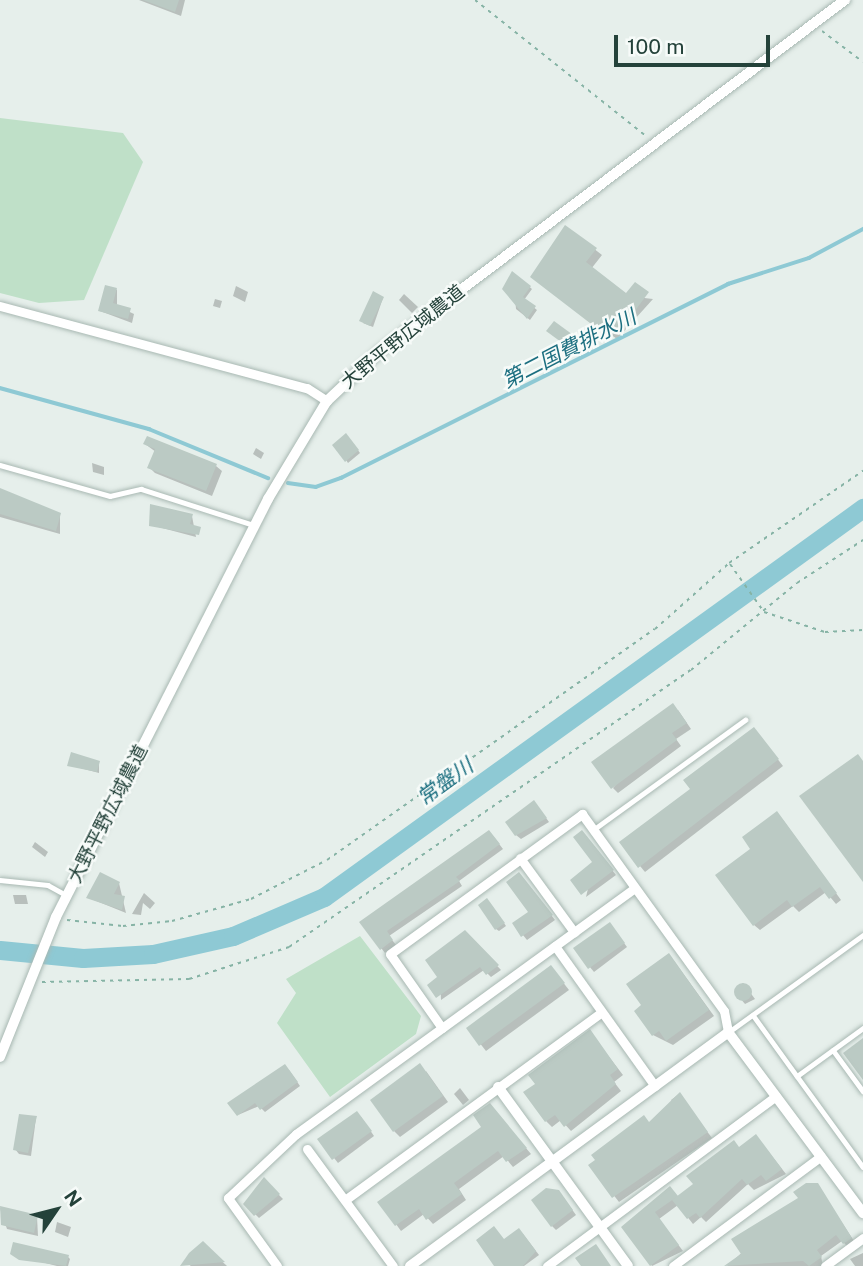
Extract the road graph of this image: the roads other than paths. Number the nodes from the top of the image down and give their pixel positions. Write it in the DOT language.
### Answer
graph roads {
  1 [pos="845,0"];
  2 [pos="0,306"];
  3 [pos="327,401"];
  4 [pos="0,465"];
  5 [pos="254,525"];
  6 [pos="745,720"];
  7 [pos="593,830"];
  8 [pos="520,858"];
  9 [pos="0,880"];
  10 [pos="634,888"];
  11 [pos="66,896"];
  12 [pos="573,932"];
  13 [pos="863,935"];
  14 [pos="555,946"];
  15 [pos="602,1012"];
  16 [pos="753,1015"];
  17 [pos="442,1028"];
  18 [pos="863,1028"];
  19 [pos="728,1032"];
  20 [pos="833,1050"];
  21 [pos="0,1057"];
  22 [pos="797,1076"];
  23 [pos="654,1086"];
  24 [pos="498,1087"];
  25 [pos="863,1091"];
  26 [pos="776,1096"];
  27 [pos="306,1149"];
  28 [pos="821,1156"];
  29 [pos="552,1161"];
  30 [pos="863,1167"];
  31 [pos="345,1200"];
  32 [pos="863,1213"];
  33 [pos="600,1227"];
  34 [pos="863,1238"];
  35 [pos="277,1266"];
  36 [pos="393,1266"];
  37 [pos="410,1266"];
  38 [pos="547,1266"];
  39 [pos="628,1266"];
  40 [pos="673,1266"];
  41 [pos="825,1266"];
  1 -- 3 [label="street, 大野平野広域農道"];
  2 -- 3 [label="street"];
  3 -- 5 [label="street, 大野平野広域農道"];
  4 -- 5 [label="lane"];
  5 -- 11 [label="street, 大野平野広域農道"];
  6 -- 7 [label="lane"];
  7 -- 8 [label="street"];
  7 -- 10 [label="street"];
  8 -- 12 [label="street"];
  8 -- 17 [label="street"];
  9 -- 11 [label="lane"];
  10 -- 12 [label="street"];
  10 -- 19 [label="street"];
  11 -- 21 [label="street, 大野平野広域農道"];
  12 -- 14 [label="street"];
  13 -- 16 [label="lane"];
  14 -- 15 [label="street"];
  14 -- 17 [label="street"];
  15 -- 23 [label="street"];
  15 -- 24 [label="street"];
  16 -- 19 [label="lane"];
  16 -- 22 [label="lane"];
  17 -- 35 [label="street"];
  18 -- 20 [label="lane"];
  19 -- 23 [label="street"];
  19 -- 26 [label="street"];
  20 -- 22 [label="lane"];
  20 -- 25 [label="lane"];
  22 -- 30 [label="lane"];
  23 -- 29 [label="street"];
  24 -- 29 [label="street"];
  24 -- 31 [label="street"];
  26 -- 28 [label="street"];
  26 -- 33 [label="street"];
  27 -- 31 [label="street"];
  28 -- 32 [label="street"];
  28 -- 40 [label="street"];
  29 -- 33 [label="street"];
  29 -- 37 [label="street"];
  31 -- 36 [label="street"];
  33 -- 38 [label="street"];
  33 -- 39 [label="street"];
  34 -- 41 [label="street"];
}
